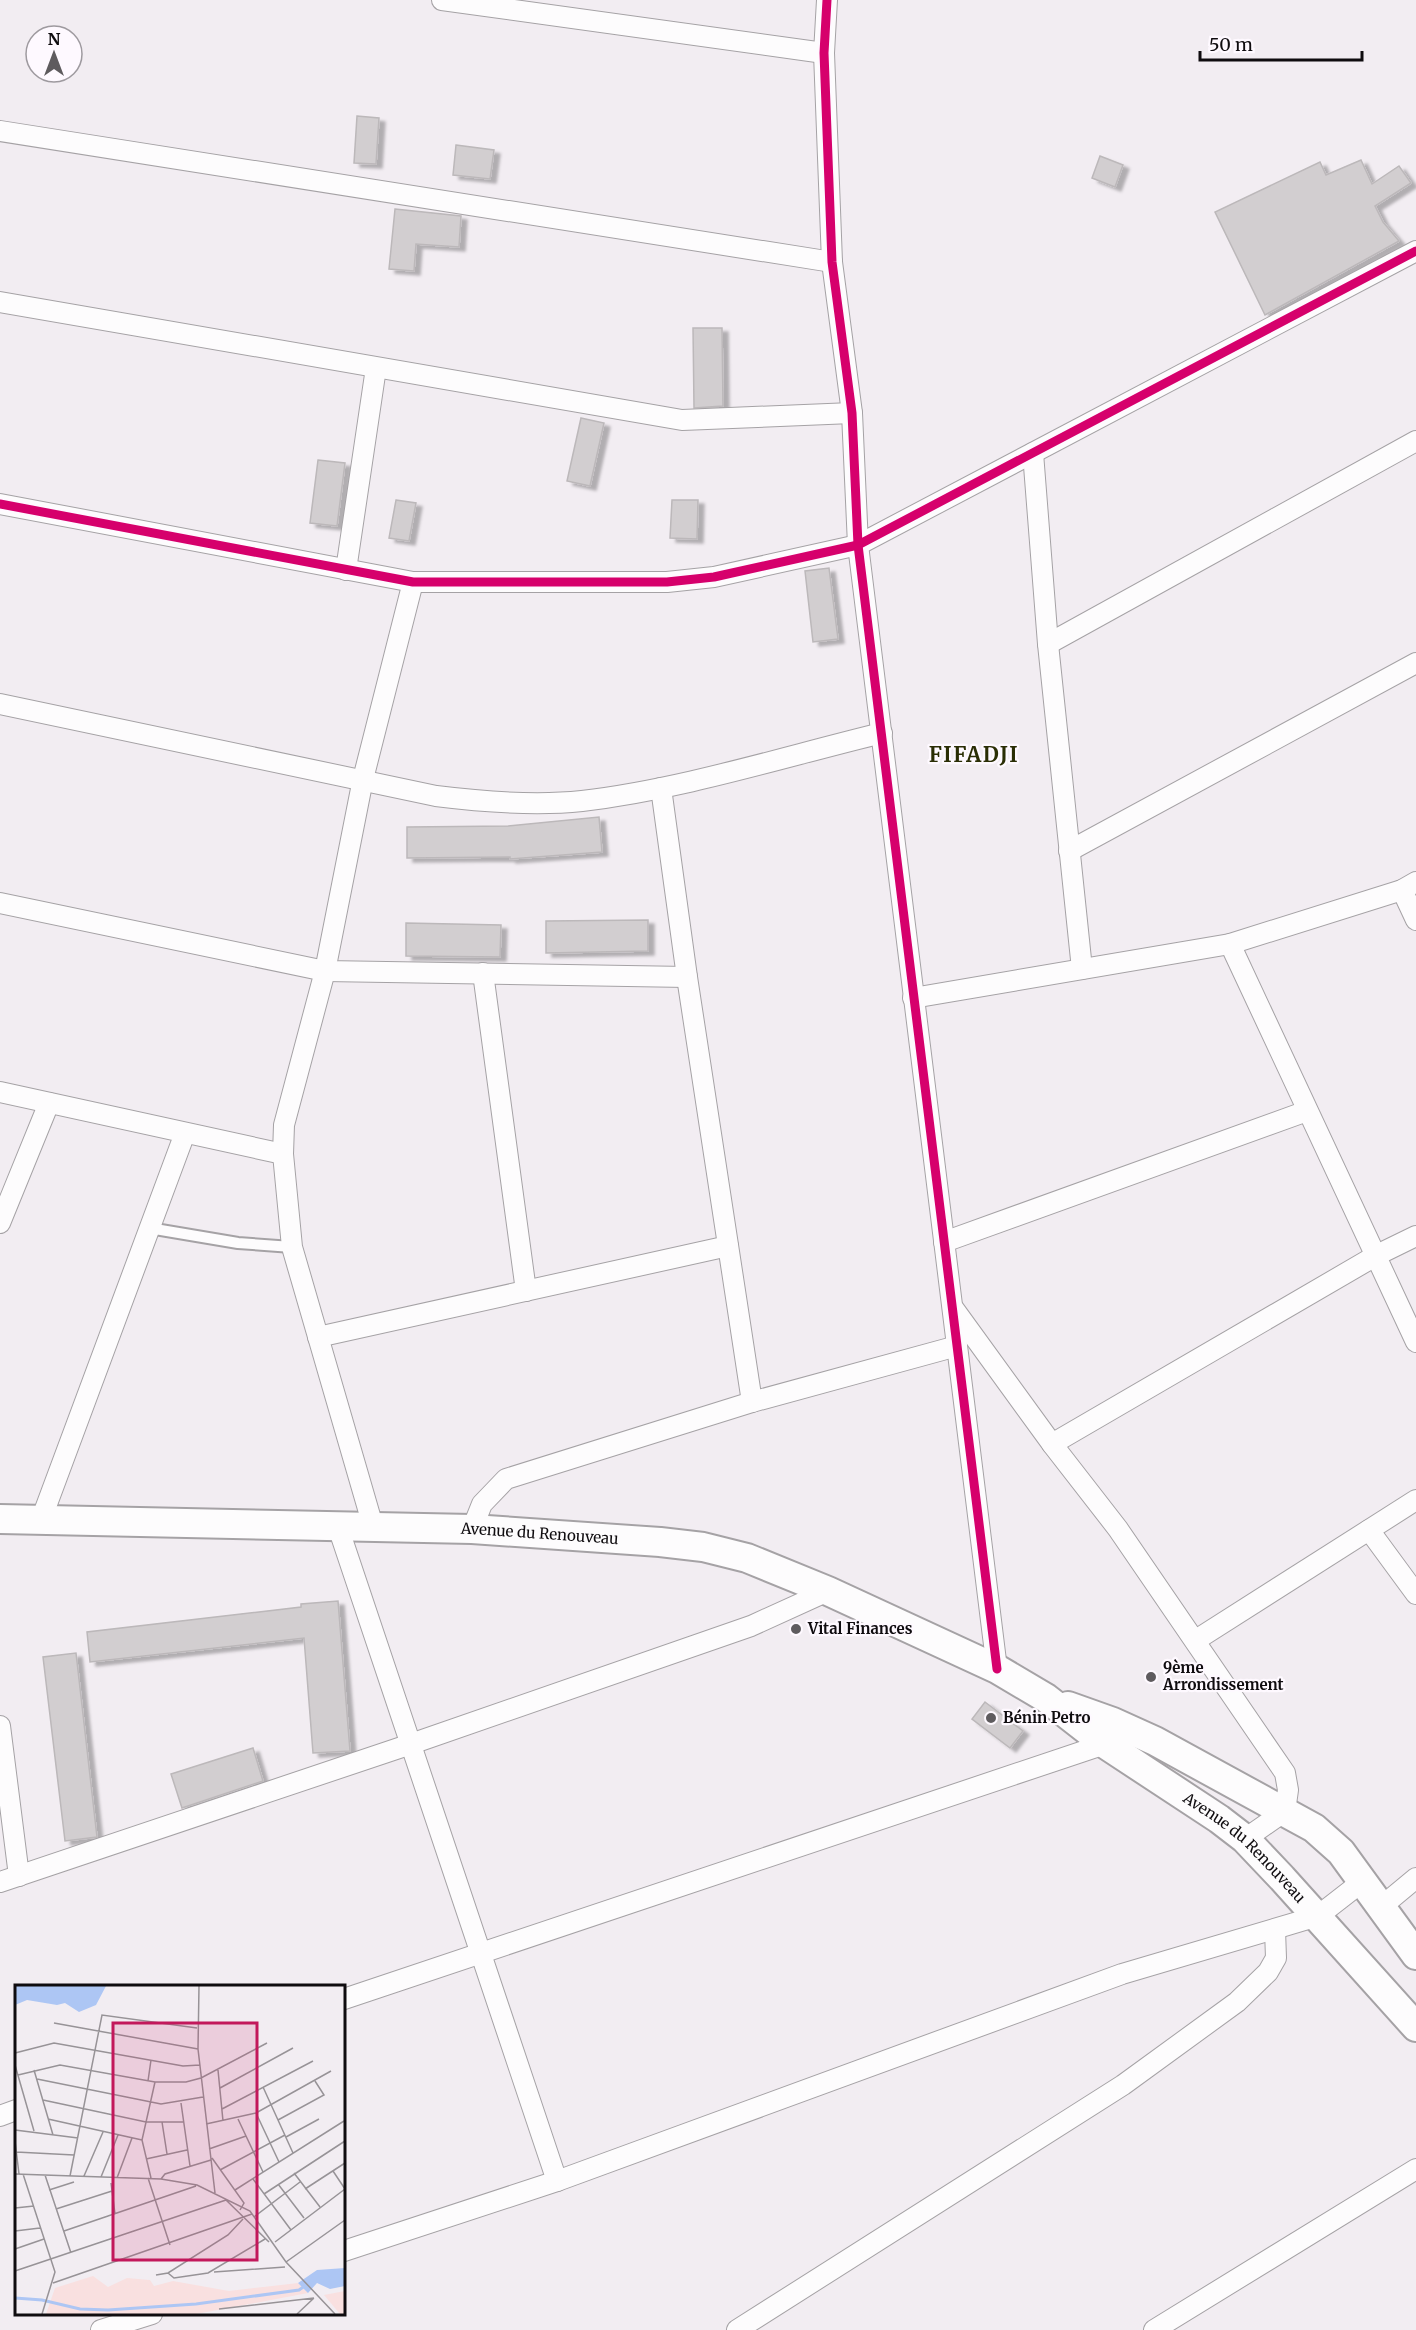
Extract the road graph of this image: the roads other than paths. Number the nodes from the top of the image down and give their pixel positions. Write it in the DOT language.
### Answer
graph roads {
  1 [pos="442,0"];
  2 [pos="827,0"];
  3 [pos="824,53"];
  4 [pos="0,131"];
  5 [pos="1416,251"];
  6 [pos="832,262"];
  7 [pos="0,303"];
  8 [pos="376,368"];
  9 [pos="852,413"];
  10 [pos="1416,441"];
  11 [pos="1032,453"];
  12 [pos="0,504"];
  13 [pos="858,545"];
  14 [pos="346,570"];
  15 [pos="413,582"];
  16 [pos="1048,644"];
  17 [pos="1416,663"];
  18 [pos="0,704"];
  19 [pos="882,733"];
  20 [pos="363,779"];
  21 [pos="661,788"];
  22 [pos="1069,851"];
  23 [pos="1409,886"];
  24 [pos="0,903"];
  25 [pos="1416,920"];
  26 [pos="1230,944"];
  27 [pos="1082,969"];
  28 [pos="325,970"];
  29 [pos="483,973"];
  30 [pos="687,977"];
  31 [pos="913,998"];
  32 [pos="0,1092"];
  33 [pos="49,1103"];
  34 [pos="1307,1111"];
  35 [pos="185,1133"];
  36 [pos="283,1154"];
  37 [pos="0,1223"];
  38 [pos="149,1228"];
  39 [pos="1416,1236"];
  40 [pos="944,1242"];
  41 [pos="728,1246"];
  42 [pos="292,1247"];
  43 [pos="1377,1255"];
  44 [pos="526,1291"];
  45 [pos="953,1306"];
  46 [pos="318,1337"];
  47 [pos="1416,1342"];
  48 [pos="957,1346"];
  49 [pos="752,1402"];
  50 [pos="1052,1444"];
  51 [pos="1416,1500"];
  52 [pos="0,1519"];
  53 [pos="41,1520"];
  54 [pos="373,1526"];
  55 [pos="338,1527"];
  56 [pos="472,1529"];
  57 [pos="1369,1530"];
  58 [pos="828,1591"];
  59 [pos="1416,1594"];
  60 [pos="1196,1640"];
  61 [pos="997,1669"];
  62 [pos="1046,1698"];
  63 [pos="0,1726"];
  64 [pos="411,1744"];
  65 [pos="1105,1744"];
  66 [pos="1285,1811"];
  67 [pos="1245,1839"];
  68 [pos="19,1876"];
  69 [pos="1416,1878"];
  70 [pos="1362,1881"];
  71 [pos="0,1882"];
  72 [pos="1381,1907"];
  73 [pos="1318,1916"];
  74 [pos="1275,1930"];
  75 [pos="481,1953"];
  76 [pos="1416,1955"];
  77 [pos="345,1999"];
  78 [pos="1416,2027"];
  79 [pos="15,2110"];
  80 [pos="0,2115"];
  81 [pos="1416,2169"];
  82 [pos="557,2181"];
  83 [pos="345,2251"];
  84 [pos="146,2315"];
  85 [pos="101,2330"];
  86 [pos="737,2330"];
  87 [pos="1154,2330"];
  1 -- 3 [label="street"];
  2 -- 3 [label="street"];
  3 -- 6 [label="street"];
  4 -- 6 [label="street"];
  5 -- 11 [label="street"];
  6 -- 9 [label="street"];
  7 -- 8 [label="street"];
  8 -- 9 [label="street"];
  8 -- 14 [label="street"];
  9 -- 13 [label="street"];
  10 -- 16 [label="street"];
  11 -- 13 [label="street"];
  11 -- 16 [label="street"];
  12 -- 14 [label="street"];
  13 -- 15 [label="street"];
  13 -- 19 [label="street"];
  14 -- 15 [label="street"];
  15 -- 20 [label="street"];
  16 -- 22 [label="street"];
  17 -- 22 [label="street"];
  18 -- 20 [label="street"];
  19 -- 21 [label="street"];
  19 -- 31 [label="street"];
  20 -- 21 [label="street"];
  20 -- 28 [label="street"];
  21 -- 30 [label="street"];
  22 -- 27 [label="street"];
  23 -- 25 [label="street"];
  23 -- 26 [label="street"];
  24 -- 28 [label="street"];
  26 -- 27 [label="street"];
  26 -- 34 [label="street"];
  27 -- 31 [label="street"];
  28 -- 29 [label="street"];
  28 -- 36 [label="street"];
  29 -- 30 [label="street"];
  29 -- 44 [label="street"];
  30 -- 41 [label="street"];
  31 -- 40 [label="street"];
  32 -- 33 [label="street"];
  33 -- 35 [label="street"];
  33 -- 37 [label="street"];
  34 -- 40 [label="street"];
  34 -- 43 [label="street"];
  35 -- 36 [label="street"];
  35 -- 38 [label="street"];
  36 -- 42 [label="street"];
  38 -- 42 [label="lane"];
  38 -- 53 [label="street"];
  39 -- 43 [label="street"];
  40 -- 45 [label="street"];
  41 -- 44 [label="street"];
  41 -- 49 [label="street"];
  42 -- 46 [label="street"];
  43 -- 47 [label="street"];
  43 -- 50 [label="street"];
  44 -- 46 [label="street"];
  45 -- 48 [label="street"];
  45 -- 50 [label="street"];
  46 -- 54 [label="street"];
  48 -- 49 [label="street"];
  48 -- 61 [label="street"];
  49 -- 56 [label="street"];
  50 -- 60 [label="street"];
  51 -- 57 [label="street"];
  52 -- 53 [label="main road, Avenue du Renouveau"];
  53 -- 55 [label="main road, Avenue du Renouveau"];
  54 -- 55 [label="main road, Avenue du Renouveau"];
  54 -- 56 [label="main road, Avenue du Renouveau"];
  55 -- 64 [label="street"];
  56 -- 58 [label="main road, Avenue du Renouveau"];
  57 -- 59 [label="street"];
  57 -- 60 [label="street"];
  58 -- 61 [label="main road, Avenue du Renouveau"];
  58 -- 64 [label="street"];
  60 -- 66 [label="street"];
  61 -- 62 [label="main road, Avenue du Renouveau"];
  62 -- 65 [label="main road, Avenue du Renouveau"];
  62 -- 66 [label="main road, Avenue du Renouveau"];
  63 -- 68 [label="street"];
  64 -- 68 [label="street"];
  64 -- 75 [label="street"];
  65 -- 67 [label="main road, Avenue du Renouveau"];
  65 -- 75 [label="street"];
  66 -- 67 [label="street"];
  66 -- 70 [label="main road, Avenue du Renouveau"];
  67 -- 73 [label="main road, Avenue du Renouveau"];
  68 -- 71 [label="street"];
  69 -- 72 [label="street"];
  70 -- 72 [label="main road, Avenue du Renouveau"];
  70 -- 73 [label="street"];
  72 -- 76 [label="main road, Avenue du Renouveau"];
  73 -- 74 [label="street"];
  73 -- 78 [label="main road, Avenue du Renouveau"];
  74 -- 82 [label="street"];
  74 -- 86 [label="street"];
  75 -- 77 [label="street"];
  75 -- 82 [label="street"];
  79 -- 80 [label="street"];
  81 -- 87 [label="street"];
  82 -- 83 [label="street"];
  84 -- 85 [label="street"];
}
